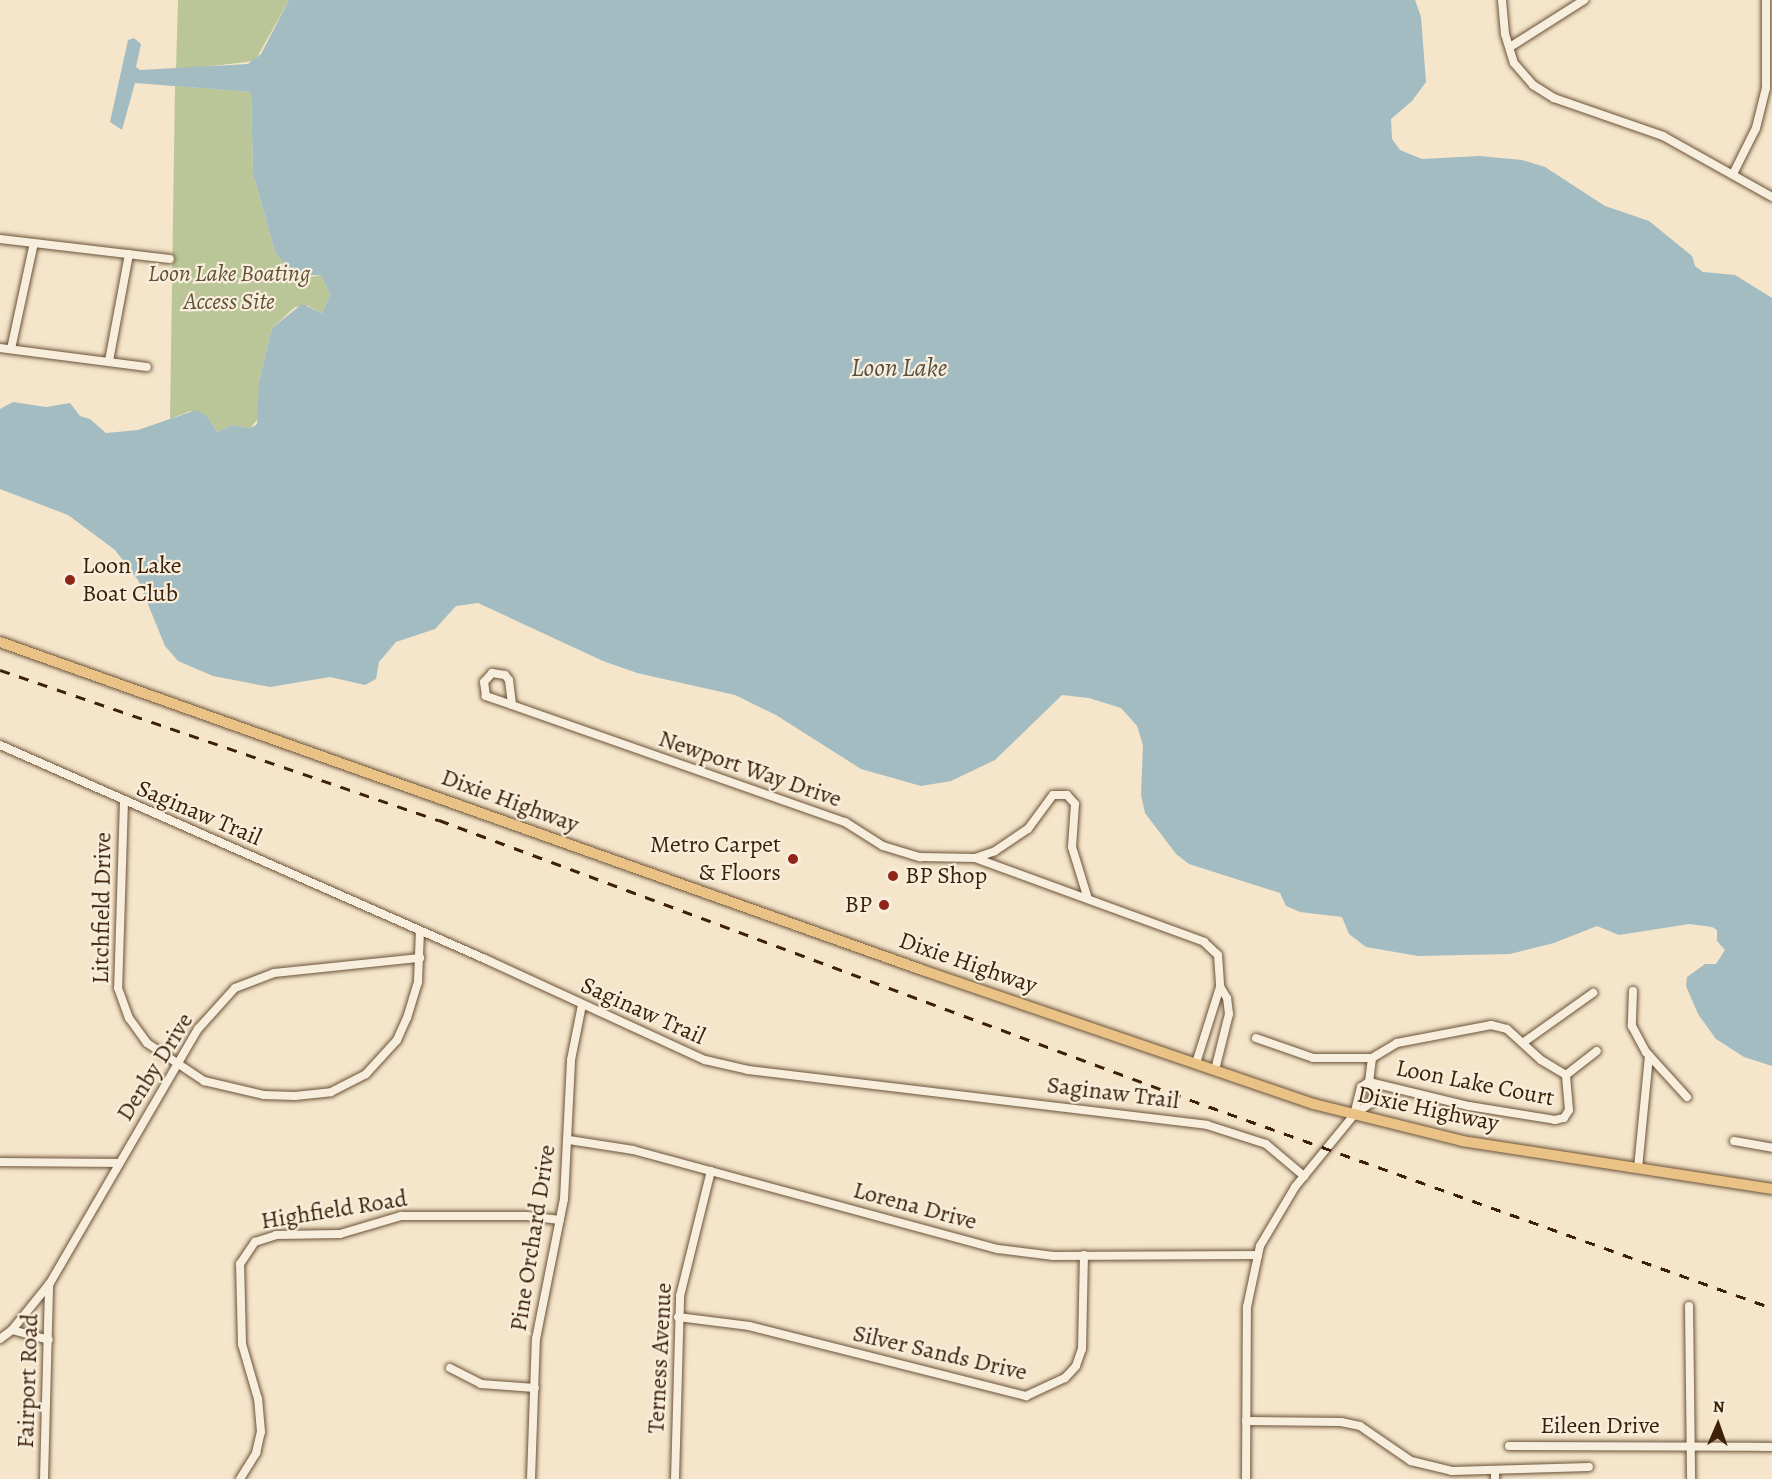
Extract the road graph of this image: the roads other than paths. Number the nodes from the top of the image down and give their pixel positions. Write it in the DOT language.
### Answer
graph roads {
  1 [pos="1502,0"];
  2 [pos="1584,0"];
  3 [pos="1766,0"];
  4 [pos="1510,47"];
  5 [pos="1733,174"];
  6 [pos="1772,197"];
  7 [pos="0,239"];
  8 [pos="34,243"];
  9 [pos="129,254"];
  10 [pos="170,259"];
  11 [pos="0,348"];
  12 [pos="11,349"];
  13 [pos="109,361"];
  14 [pos="147,367"];
  15 [pos="0,642"];
  16 [pos="512,705"];
  17 [pos="0,745"];
  18 [pos="124,801"];
  19 [pos="975,858"];
  20 [pos="1088,899"];
  21 [pos="420,930"];
  22 [pos="420,958"];
  23 [pos="1220,987"];
  24 [pos="1633,991"];
  25 [pos="1593,993"];
  26 [pos="582,1005"];
  27 [pos="1256,1038"];
  28 [pos="1524,1042"];
  29 [pos="1597,1051"];
  30 [pos="1649,1056"];
  31 [pos="1372,1058"];
  32 [pos="1196,1063"];
  33 [pos="177,1065"];
  34 [pos="1215,1070"];
  35 [pos="1566,1075"];
  36 [pos="1370,1082"];
  37 [pos="1687,1097"];
  38 [pos="1354,1115"];
  39 [pos="569,1140"];
  40 [pos="1734,1141"];
  41 [pos="1772,1148"];
  42 [pos="2,1160"];
  43 [pos="119,1163"];
  44 [pos="1638,1168"];
  45 [pos="711,1171"];
  46 [pos="1304,1176"];
  47 [pos="1772,1189"];
  48 [pos="560,1220"];
  49 [pos="1084,1256"];
  50 [pos="1258,1256"];
  51 [pos="50,1283"];
  52 [pos="1689,1306"];
  53 [pos="678,1317"];
  54 [pos="12,1330"];
  55 [pos="0,1338"];
  56 [pos="48,1340"];
  57 [pos="450,1368"];
  58 [pos="535,1388"];
  59 [pos="1246,1421"];
  60 [pos="1691,1445"];
  61 [pos="1509,1446"];
  62 [pos="1772,1447"];
  63 [pos="1589,1467"];
  64 [pos="1495,1474"];
  65 [pos="44,1479"];
  66 [pos="240,1479"];
  67 [pos="531,1479"];
  68 [pos="675,1479"];
  69 [pos="1246,1479"];
  70 [pos="1691,1479"];
  1 -- 4 [label="street"];
  2 -- 4 [label="street"];
  3 -- 5 [label="street"];
  4 -- 5 [label="street"];
  5 -- 6 [label="street"];
  7 -- 8 [label="street"];
  8 -- 9 [label="street"];
  8 -- 12 [label="street"];
  9 -- 10 [label="street"];
  9 -- 13 [label="street"];
  11 -- 12 [label="street"];
  12 -- 13 [label="street"];
  13 -- 14 [label="street"];
  15 -- 32 [label="main road, Dixie Highway"];
  16 -- 19 [label="street, Newport Way Drive"];
  17 -- 18 [label="street, Saginaw Trail"];
  18 -- 21 [label="street, Saginaw Trail"];
  18 -- 33 [label="street, Litchfield Drive"];
  19 -- 20 [label="street, Newport Way Drive"];
  19 -- 20 [label="street, Newport Way Drive"];
  20 -- 23 [label="street, Newport Way Drive"];
  21 -- 22 [label="street, Litchfield Drive"];
  21 -- 26 [label="street, Saginaw Trail"];
  22 -- 33 [label="street, Denby Drive"];
  22 -- 33 [label="street, Litchfield Drive"];
  23 -- 32 [label="street, Newport Way Drive"];
  23 -- 34 [label="street, Newport Way Drive"];
  24 -- 30 [label="street"];
  25 -- 28 [label="street"];
  26 -- 39 [label="street, Pine Orchard Drive"];
  26 -- 46 [label="street, Saginaw Trail"];
  27 -- 31 [label="street"];
  28 -- 31 [label="street"];
  28 -- 35 [label="street"];
  29 -- 35 [label="street"];
  30 -- 37 [label="street"];
  30 -- 44 [label="street"];
  31 -- 36 [label="street"];
  32 -- 34 [label="main road, Dixie Highway"];
  33 -- 43 [label="street, Denby Drive"];
  34 -- 38 [label="main road, Dixie Highway"];
  35 -- 36 [label="street, Loon Lake Court"];
  36 -- 38 [label="street"];
  36 -- 38 [label="street"];
  38 -- 44 [label="main road, Dixie Highway"];
  38 -- 46 [label="street"];
  39 -- 45 [label="street, Lorena Drive"];
  39 -- 48 [label="street, Pine Orchard Drive"];
  40 -- 41 [label="street"];
  42 -- 43 [label="street"];
  43 -- 51 [label="street, Denby Drive"];
  44 -- 47 [label="main road, Dixie Highway"];
  45 -- 49 [label="street, Lorena Drive"];
  45 -- 53 [label="street, Terness Avenue"];
  46 -- 50 [label="street"];
  48 -- 58 [label="street, Pine Orchard Drive"];
  48 -- 66 [label="street, Highfield Road"];
  49 -- 50 [label="street, Lorena Drive"];
  49 -- 53 [label="street, Silver Sands Drive"];
  50 -- 59 [label="street"];
  51 -- 54 [label="street, Denby Drive"];
  51 -- 56 [label="street, Fairport Road"];
  52 -- 60 [label="street"];
  53 -- 68 [label="street, Terness Avenue"];
  54 -- 55 [label="street, Denby Drive"];
  54 -- 56 [label="street"];
  56 -- 65 [label="street, Fairport Road"];
  57 -- 58 [label="street"];
  58 -- 67 [label="street, Pine Orchard Drive"];
  59 -- 64 [label="street"];
  59 -- 69 [label="street"];
  60 -- 61 [label="street, Eileen Drive"];
  60 -- 62 [label="street, Eileen Drive"];
  60 -- 70 [label="street"];
  63 -- 64 [label="street"];
}
